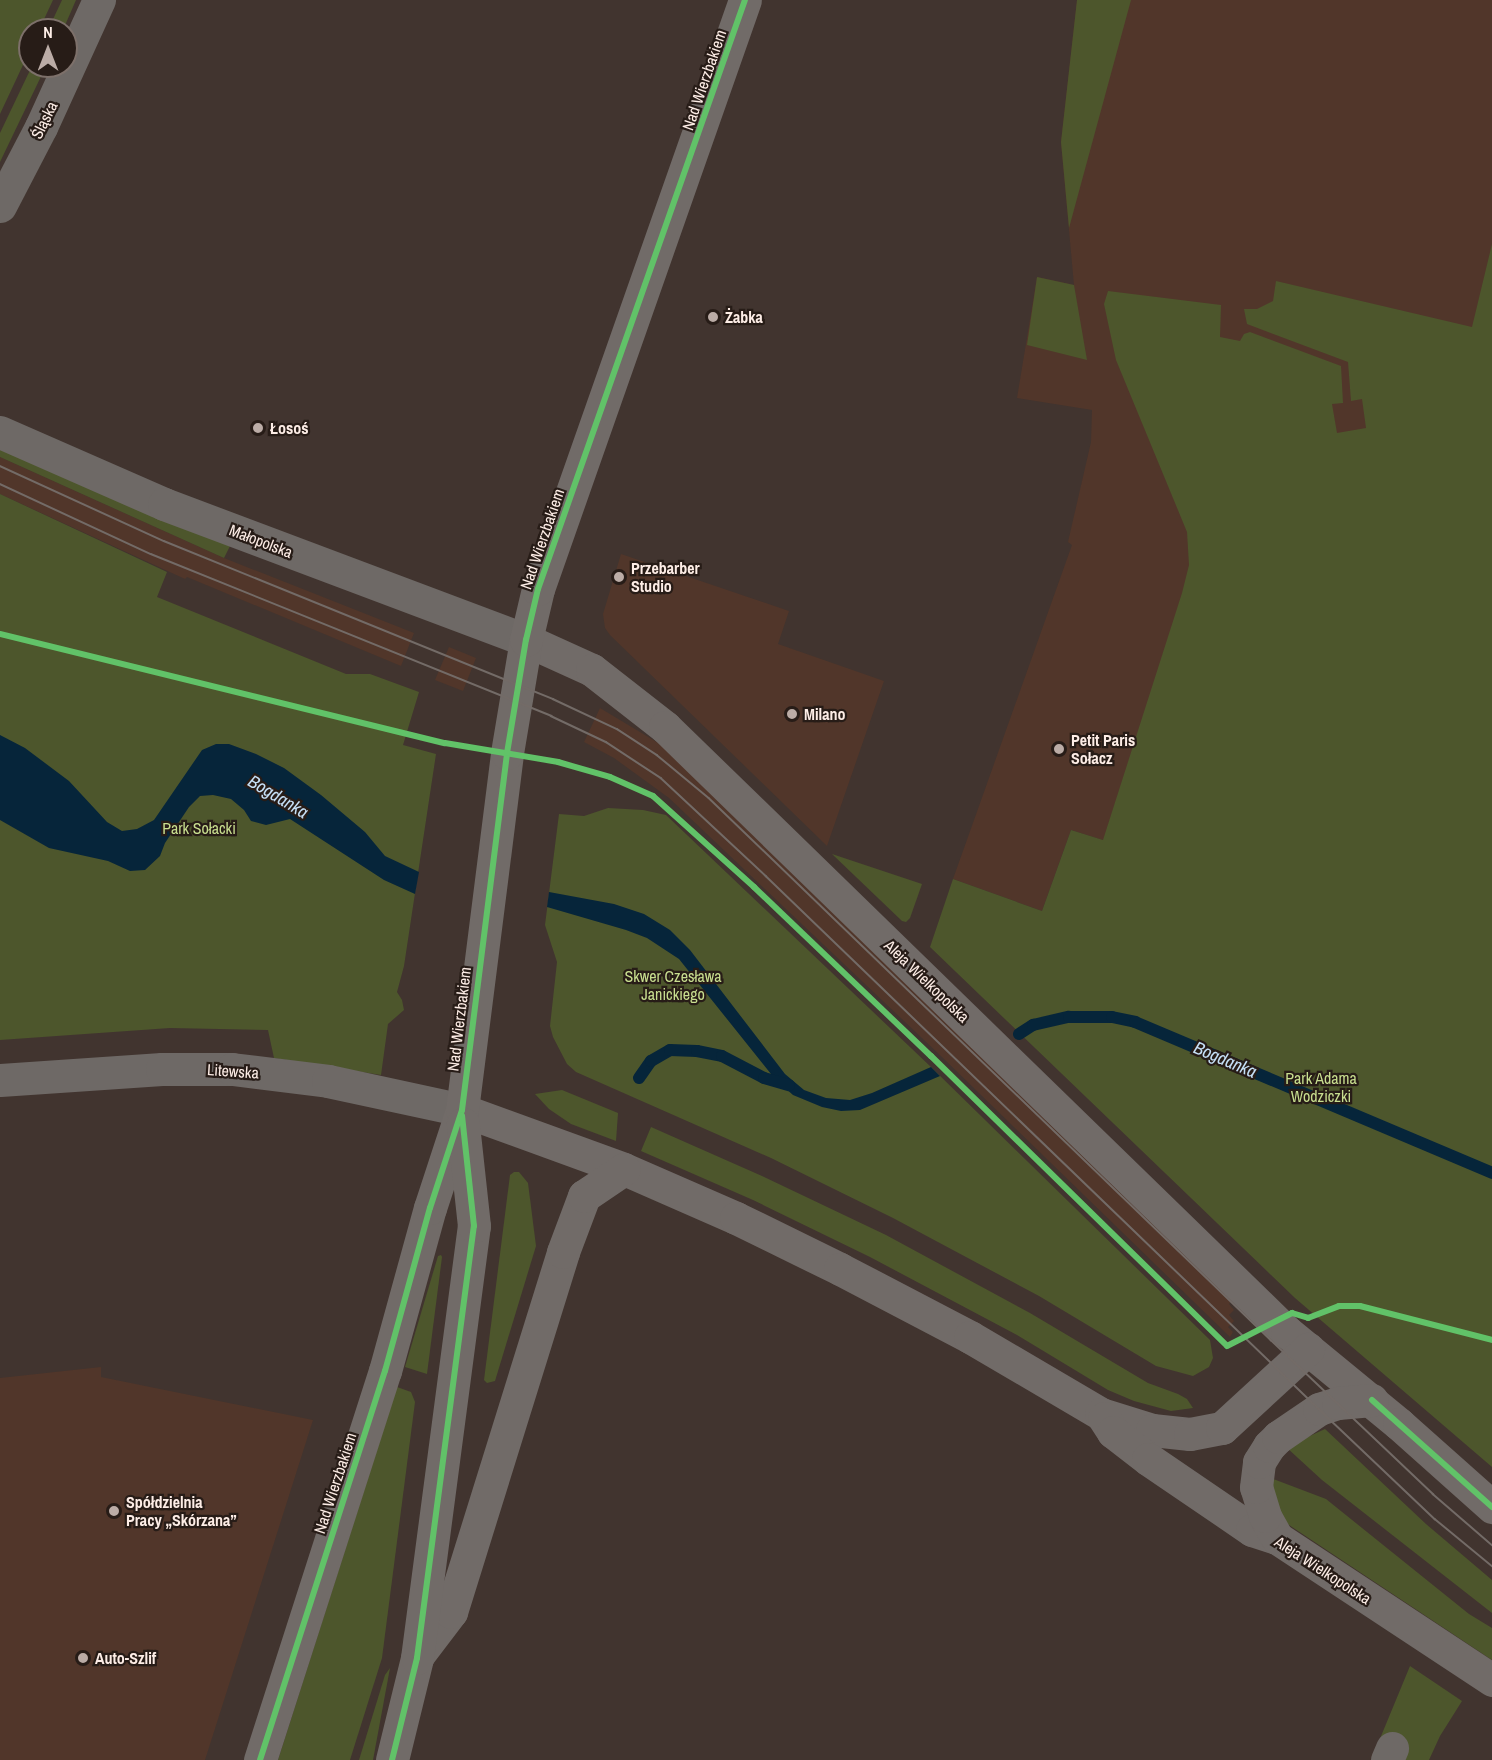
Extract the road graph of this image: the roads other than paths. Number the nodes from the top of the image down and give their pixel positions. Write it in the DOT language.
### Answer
graph roads {
  1 [pos="99,0"];
  2 [pos="745,0"];
  3 [pos="0,206"];
  4 [pos="0,432"];
  5 [pos="526,640"];
  6 [pos="0,1080"];
  7 [pos="462,1110"];
  8 [pos="624,1169"];
  9 [pos="1308,1349"];
  10 [pos="1372,1400"];
  11 [pos="1101,1414"];
  12 [pos="1492,1507"];
  13 [pos="1277,1538"];
  14 [pos="417,1658"];
  15 [pos="1492,1680"];
  16 [pos="260,1760"];
  17 [pos="392,1760"];
  1 -- 3 [label="street, Śląska"];
  2 -- 5 [label="street, Nad Wierzbakiem"];
  4 -- 5 [label="street, Małopolska"];
  5 -- 7 [label="street, Nad Wierzbakiem"];
  5 -- 9 [label="street, Aleja Wielkopolska"];
  6 -- 7 [label="street, Litewska"];
  7 -- 8 [label="street, Aleja Wielkopolska"];
  7 -- 14 [label="street, Nad Wierzbakiem"];
  7 -- 16 [label="street, Nad Wierzbakiem"];
  8 -- 11 [label="street, Aleja Wielkopolska"];
  8 -- 14 [label="street, Nad Wierzbakiem"];
  9 -- 10 [label="street, Aleja Wielkopolska"];
  9 -- 11 [label="street, Aleja Wielkopolska"];
  10 -- 12 [label="street, Aleja Wielkopolska"];
  10 -- 13 [label="street"];
  11 -- 13 [label="street, Aleja Wielkopolska"];
  13 -- 15 [label="street, Aleja Wielkopolska"];
  14 -- 17 [label="street, Nad Wierzbakiem"];
}
